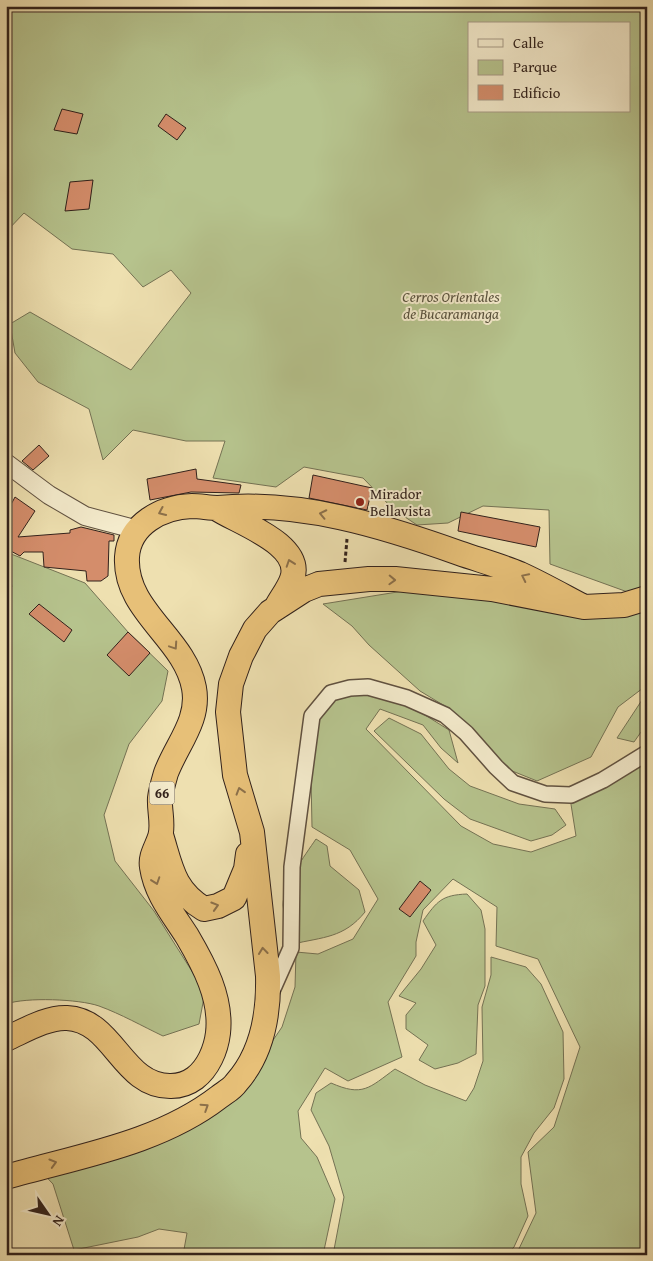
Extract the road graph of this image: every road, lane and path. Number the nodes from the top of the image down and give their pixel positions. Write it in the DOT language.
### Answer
graph roads {
  1 [pos="6,463"];
  2 [pos="216,508"];
  3 [pos="349,520"];
  4 [pos="138,530"];
  5 [pos="343,582"];
  6 [pos="647,598"];
  7 [pos="276,607"];
  8 [pos="584,607"];
  9 [pos="647,754"];
  10 [pos="252,832"];
  11 [pos="161,835"];
  12 [pos="268,999"];
  13 [pos="6,1039"];
  14 [pos="6,1177"];
  1 -- 4 [label="street"];
  3 -- 2 [label="highway, 66, one-way"];
  2 -- 4 [label="highway, 66, one-way"];
  7 -- 2 [label="highway, one-way"];
  3 -- 5 [label="path"];
  8 -- 3 [label="highway, 66, one-way"];
  4 -- 11 [label="highway, 66, one-way"];
  5 -- 7 [label="highway, 66"];
  5 -- 8 [label="highway, 66, one-way"];
  6 -- 8 [label="highway, 66"];
  10 -- 7 [label="highway, 66, one-way"];
  9 -- 12 [label="street"];
  11 -- 10 [label="highway, one-way"];
  12 -- 10 [label="highway, 66, one-way"];
  11 -- 13 [label="highway, 66, one-way"];
  14 -- 12 [label="highway, 66, one-way"];
}
